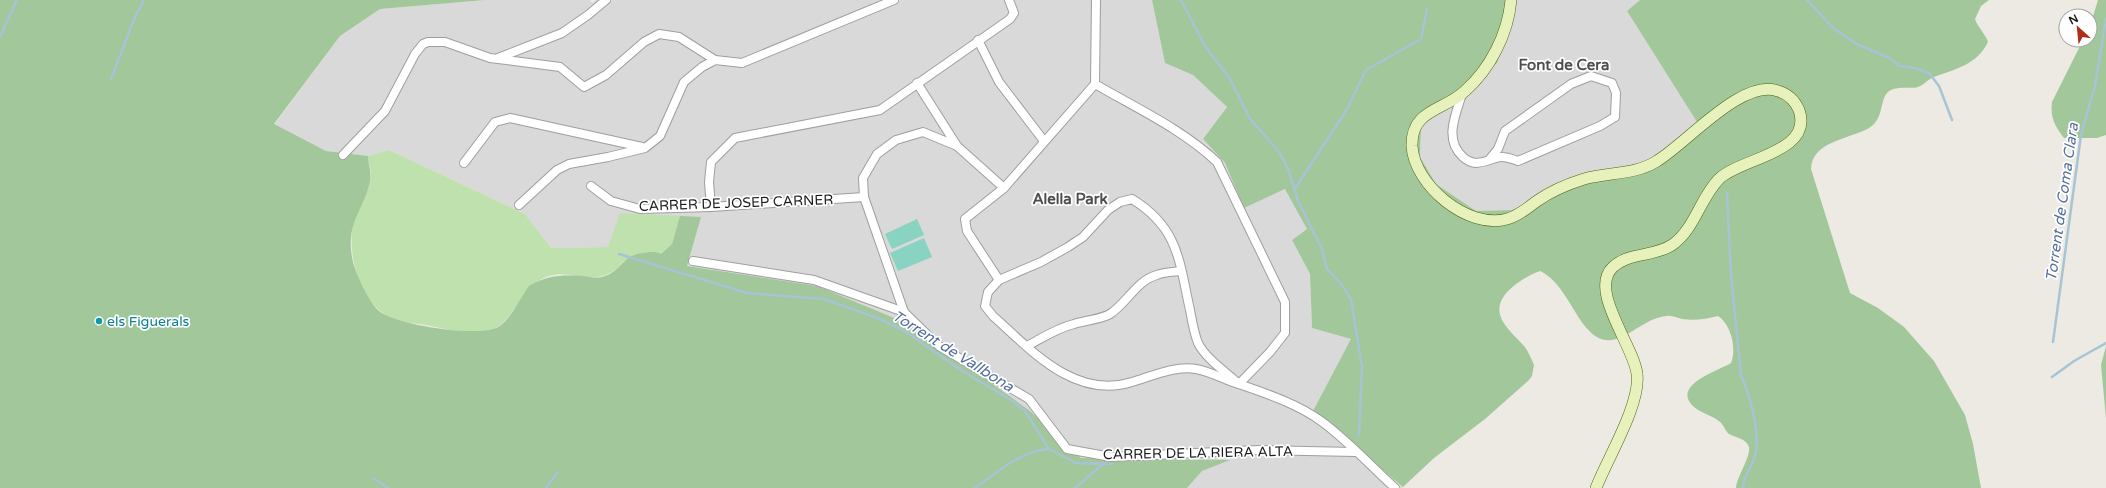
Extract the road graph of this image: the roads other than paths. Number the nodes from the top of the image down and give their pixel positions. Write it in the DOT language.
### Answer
graph roads {
  1 [pos="606,0"];
  2 [pos="894,0"];
  3 [pos="1010,0"];
  4 [pos="1096,0"];
  5 [pos="1511,0"];
  6 [pos="978,40"];
  7 [pos="498,58"];
  8 [pos="715,60"];
  9 [pos="917,83"];
  10 [pos="1095,84"];
  11 [pos="1462,94"];
  12 [pos="1044,141"];
  13 [pos="957,146"];
  14 [pos="645,148"];
  15 [pos="342,155"];
  16 [pos="1489,160"];
  17 [pos="464,163"];
  18 [pos="591,186"];
  19 [pos="1004,188"];
  20 [pos="864,197"];
  21 [pos="520,205"];
  22 [pos="711,207"];
  23 [pos="693,261"];
  24 [pos="1181,271"];
  25 [pos="999,280"];
  26 [pos="904,312"];
  27 [pos="1027,346"];
  28 [pos="1239,384"];
  29 [pos="1355,452"];
  30 [pos="1395,488"];
  31 [pos="1596,488"];
  1 -- 7 [label="street"];
  2 -- 8 [label="street"];
  3 -- 6 [label="street"];
  4 -- 10 [label="street"];
  5 -- 11 [label="main road"];
  6 -- 9 [label="street"];
  6 -- 12 [label="street"];
  7 -- 8 [label="street"];
  7 -- 15 [label="street"];
  8 -- 14 [label="street"];
  9 -- 13 [label="street"];
  9 -- 22 [label="street"];
  10 -- 12 [label="street"];
  10 -- 28 [label="street"];
  11 -- 16 [label="street"];
  11 -- 31 [label="main road"];
  12 -- 19 [label="street"];
  13 -- 19 [label="street"];
  13 -- 20 [label="street, CARRER DE LA RIERA ALTA"];
  14 -- 17 [label="street"];
  14 -- 21 [label="street"];
  16 -- 16 [label="street"];
  18 -- 22 [label="street, CARRER DE JOSEP CARNER"];
  19 -- 25 [label="street"];
  20 -- 22 [label="street, CARRER DE JOSEP CARNER"];
  20 -- 26 [label="street, CARRER DE LA RIERA ALTA"];
  23 -- 26 [label="street"];
  24 -- 25 [label="street"];
  24 -- 27 [label="street"];
  24 -- 28 [label="street"];
  25 -- 27 [label="street"];
  26 -- 29 [label="street, CARRER DE LA RIERA ALTA"];
  27 -- 28 [label="street"];
  28 -- 29 [label="street"];
  29 -- 30 [label="street"];
}
